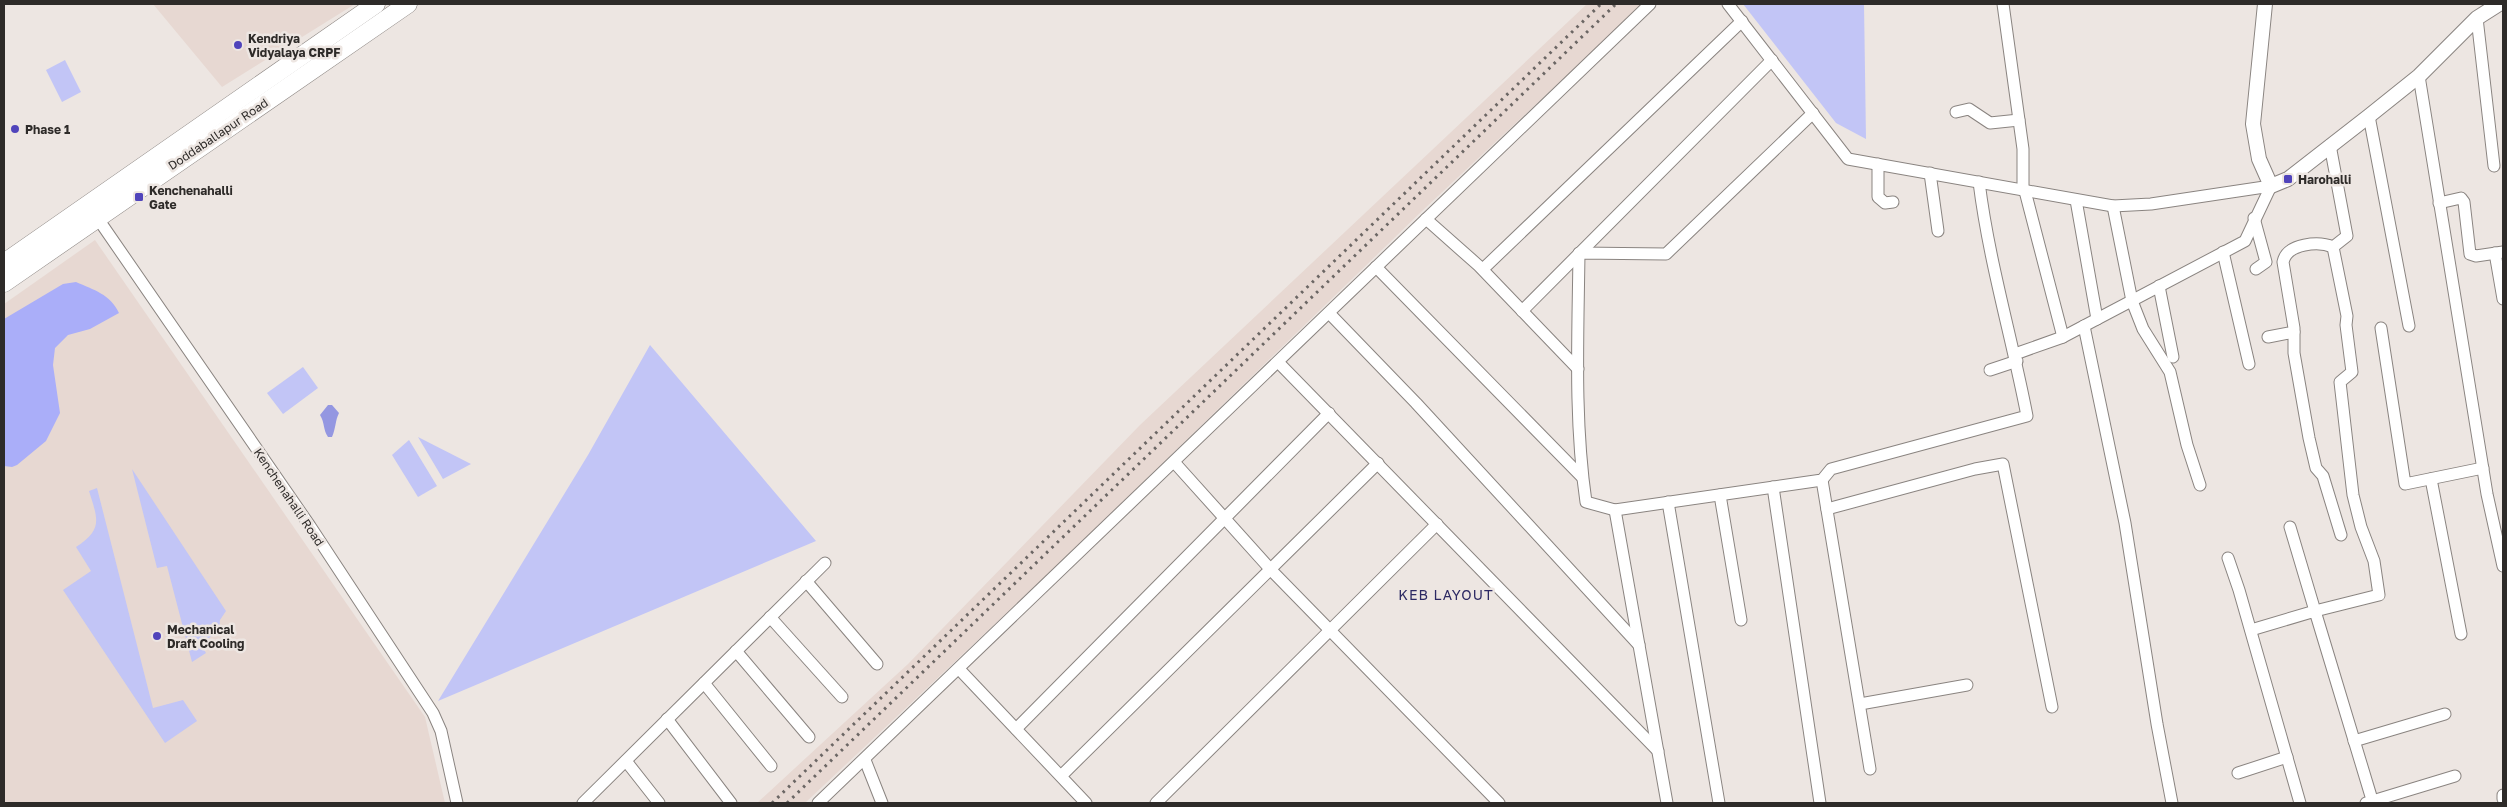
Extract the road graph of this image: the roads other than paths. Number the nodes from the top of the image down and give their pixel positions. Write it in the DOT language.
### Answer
graph roads {
  1 [pos="376,4"];
  2 [pos="408,4"];
  3 [pos="1650,4"];
  4 [pos="1728,4"];
  5 [pos="2003,4"];
  6 [pos="2265,4"];
  7 [pos="2499,4"];
  8 [pos="2477,18"];
  9 [pos="1742,21"];
  10 [pos="1772,60"];
  11 [pos="2419,76"];
  12 [pos="1956,112"];
  13 [pos="1813,113"];
  14 [pos="2369,116"];
  15 [pos="2019,120"];
  16 [pos="2330,145"];
  17 [pos="1878,164"];
  18 [pos="2494,166"];
  19 [pos="1930,173"];
  20 [pos="1979,182"];
  21 [pos="2271,186"];
  22 [pos="2024,190"];
  23 [pos="2076,200"];
  24 [pos="1893,202"];
  25 [pos="2439,203"];
  26 [pos="2113,206"];
  27 [pos="93,212"];
  28 [pos="2254,218"];
  29 [pos="1426,220"];
  30 [pos="1938,231"];
  31 [pos="2333,247"];
  32 [pos="2223,252"];
  33 [pos="2499,252"];
  34 [pos="1579,253"];
  35 [pos="4,263"];
  36 [pos="1376,267"];
  37 [pos="1483,269"];
  38 [pos="2256,269"];
  39 [pos="4,283"];
  40 [pos="2159,286"];
  41 [pos="2503,299"];
  42 [pos="2132,301"];
  43 [pos="1522,311"];
  44 [pos="1329,313"];
  45 [pos="2097,319"];
  46 [pos="2084,326"];
  47 [pos="2409,326"];
  48 [pos="2381,328"];
  49 [pos="2294,332"];
  50 [pos="2064,337"];
  51 [pos="2268,337"];
  52 [pos="2173,357"];
  53 [pos="2016,358"];
  54 [pos="1278,362"];
  55 [pos="2249,364"];
  56 [pos="1578,369"];
  57 [pos="1990,370"];
  58 [pos="1329,413"];
  59 [pos="1174,462"];
  60 [pos="1378,464"];
  61 [pos="2483,468"];
  62 [pos="1582,477"];
  63 [pos="2431,479"];
  64 [pos="1822,480"];
  65 [pos="2200,485"];
  66 [pos="1773,487"];
  67 [pos="1720,494"];
  68 [pos="1668,502"];
  69 [pos="1828,509"];
  70 [pos="1615,510"];
  71 [pos="1223,518"];
  72 [pos="1437,524"];
  73 [pos="2290,526"];
  74 [pos="2341,535"];
  75 [pos="2228,558"];
  76 [pos="824,563"];
  77 [pos="2503,566"];
  78 [pos="1272,571"];
  79 [pos="806,581"];
  80 [pos="2315,611"];
  81 [pos="770,617"];
  82 [pos="1741,620"];
  83 [pos="1332,630"];
  84 [pos="2251,630"];
  85 [pos="2461,634"];
  86 [pos="1639,646"];
  87 [pos="736,651"];
  88 [pos="877,664"];
  89 [pos="960,669"];
  90 [pos="704,683"];
  91 [pos="1967,685"];
  92 [pos="842,697"];
  93 [pos="1860,704"];
  94 [pos="2052,707"];
  95 [pos="2445,714"];
  96 [pos="667,720"];
  97 [pos="1016,729"];
  98 [pos="809,737"];
  99 [pos="2354,741"];
  100 [pos="1658,751"];
  101 [pos="2287,757"];
  102 [pos="865,760"];
  103 [pos="626,761"];
  104 [pos="771,766"];
  105 [pos="1870,769"];
  106 [pos="2238,774"];
  107 [pos="1061,776"];
  108 [pos="2455,776"];
  109 [pos="831,798"];
  110 [pos="2370,802"];
  111 [pos="457,803"];
  112 [pos="583,803"];
  113 [pos="659,803"];
  114 [pos="731,803"];
  115 [pos="818,803"];
  116 [pos="882,803"];
  117 [pos="1086,803"];
  118 [pos="1156,803"];
  119 [pos="1499,803"];
  120 [pos="1667,803"];
  121 [pos="1718,803"];
  122 [pos="1820,803"];
  123 [pos="2172,803"];
  124 [pos="2300,803"];
  1 -- 27 [label="main road, Doddaballapur Road"];
  2 -- 27 [label="main road, Doddaballapur Road"];
  3 -- 29 [label="street"];
  4 -- 9 [label="street"];
  5 -- 15 [label="street"];
  6 -- 21 [label="street"];
  7 -- 8 [label="street"];
  8 -- 11 [label="street"];
  8 -- 18 [label="street"];
  9 -- 10 [label="street"];
  9 -- 37 [label="street"];
  10 -- 13 [label="street"];
  10 -- 34 [label="street"];
  11 -- 14 [label="street"];
  11 -- 25 [label="street"];
  12 -- 15 [label="street"];
  13 -- 17 [label="street"];
  13 -- 34 [label="street"];
  14 -- 16 [label="street"];
  14 -- 47 [label="street"];
  15 -- 22 [label="street"];
  16 -- 21 [label="street"];
  16 -- 31 [label="street"];
  17 -- 19 [label="street"];
  17 -- 24 [label="street"];
  19 -- 20 [label="street"];
  19 -- 30 [label="street"];
  20 -- 22 [label="street"];
  20 -- 53 [label="street"];
  21 -- 26 [label="street"];
  21 -- 28 [label="street"];
  22 -- 23 [label="street"];
  22 -- 50 [label="street"];
  23 -- 26 [label="street"];
  23 -- 45 [label="street"];
  25 -- 33 [label="street"];
  25 -- 61 [label="street"];
  26 -- 42 [label="street"];
  27 -- 35 [label="main road, Doddaballapur Road"];
  27 -- 39 [label="main road, Doddaballapur Road"];
  27 -- 111 [label="street, Kenchenahalli Road"];
  28 -- 32 [label="street"];
  28 -- 38 [label="street"];
  29 -- 36 [label="street"];
  29 -- 37 [label="street"];
  31 -- 49 [label="street"];
  31 -- 80 [label="street"];
  32 -- 40 [label="street"];
  32 -- 55 [label="street"];
  33 -- 41 [label="street"];
  34 -- 43 [label="street"];
  34 -- 56 [label="street"];
  36 -- 44 [label="street"];
  36 -- 62 [label="street"];
  37 -- 43 [label="street"];
  40 -- 42 [label="street"];
  40 -- 52 [label="street"];
  42 -- 45 [label="street"];
  42 -- 65 [label="street"];
  43 -- 56 [label="street"];
  44 -- 54 [label="street"];
  44 -- 86 [label="street"];
  45 -- 46 [label="street"];
  46 -- 50 [label="street"];
  46 -- 123 [label="street"];
  48 -- 63 [label="street"];
  49 -- 51 [label="street"];
  49 -- 74 [label="street"];
  50 -- 53 [label="street"];
  53 -- 57 [label="street"];
  53 -- 64 [label="street"];
  54 -- 58 [label="street"];
  54 -- 59 [label="street"];
  56 -- 62 [label="street"];
  58 -- 60 [label="street"];
  58 -- 71 [label="street"];
  59 -- 71 [label="street"];
  59 -- 89 [label="street"];
  60 -- 72 [label="street"];
  60 -- 78 [label="street"];
  61 -- 63 [label="street"];
  61 -- 77 [label="street"];
  62 -- 70 [label="street"];
  63 -- 85 [label="street"];
  64 -- 66 [label="street"];
  64 -- 69 [label="street"];
  66 -- 67 [label="street"];
  66 -- 122 [label="street"];
  67 -- 68 [label="street"];
  67 -- 82 [label="street"];
  68 -- 70 [label="street"];
  68 -- 121 [label="street"];
  69 -- 93 [label="street"];
  69 -- 94 [label="street"];
  70 -- 86 [label="street"];
  71 -- 78 [label="street"];
  71 -- 97 [label="street"];
  72 -- 83 [label="street"];
  72 -- 100 [label="street"];
  73 -- 80 [label="street"];
  75 -- 84 [label="street"];
  76 -- 79 [label="street"];
  78 -- 83 [label="street"];
  78 -- 107 [label="street"];
  79 -- 81 [label="street"];
  79 -- 88 [label="street"];
  80 -- 84 [label="street"];
  80 -- 99 [label="street"];
  81 -- 87 [label="street"];
  81 -- 92 [label="street"];
  83 -- 118 [label="street"];
  83 -- 119 [label="street"];
  84 -- 101 [label="street"];
  86 -- 100 [label="street"];
  87 -- 90 [label="street"];
  87 -- 98 [label="street"];
  89 -- 97 [label="street"];
  89 -- 102 [label="street"];
  90 -- 96 [label="street"];
  90 -- 104 [label="street"];
  91 -- 93 [label="street"];
  93 -- 105 [label="street"];
  95 -- 99 [label="street"];
  96 -- 103 [label="street"];
  96 -- 114 [label="street"];
  97 -- 107 [label="street"];
  99 -- 110 [label="street"];
  100 -- 120 [label="street"];
  101 -- 106 [label="street"];
  101 -- 124 [label="street"];
  102 -- 109 [label="street"];
  102 -- 116 [label="street"];
  103 -- 112 [label="street"];
  103 -- 113 [label="street"];
  107 -- 117 [label="street"];
  108 -- 110 [label="street"];
  109 -- 115 [label="street"];
}
